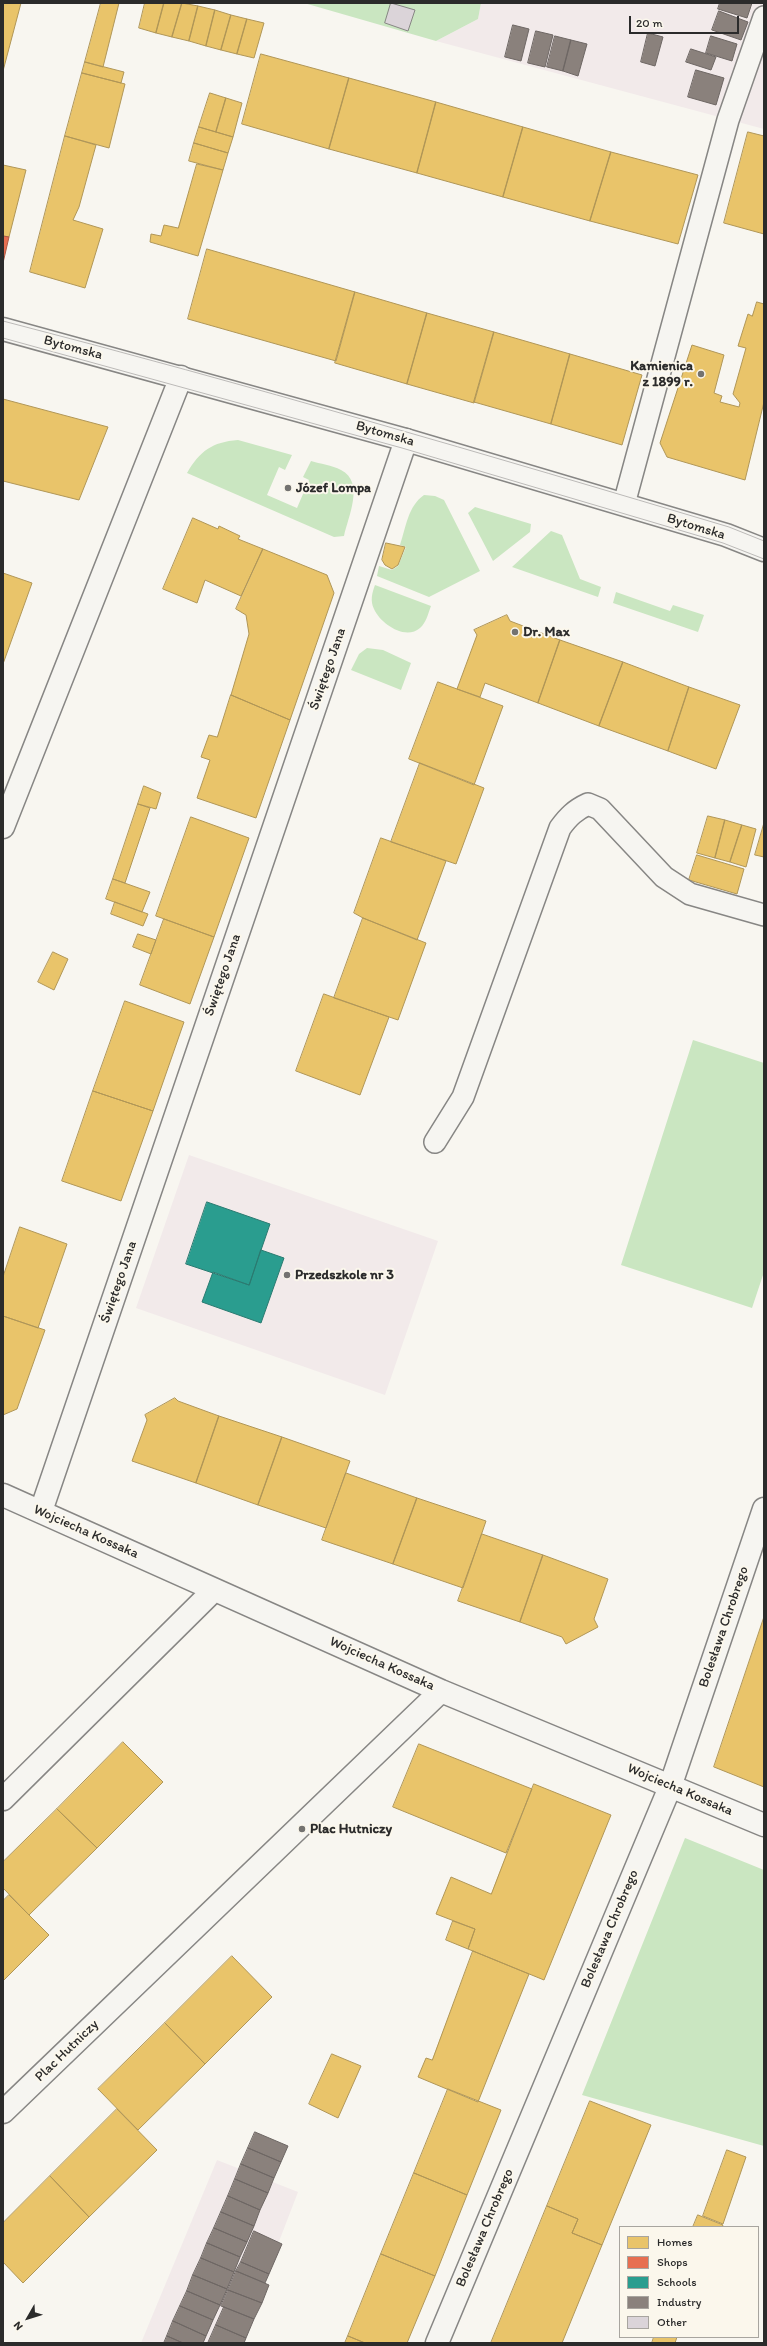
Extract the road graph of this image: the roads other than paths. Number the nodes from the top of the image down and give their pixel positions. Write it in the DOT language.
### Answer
graph roads {
  1 [pos="764,17"];
  2 [pos="3,329"];
  3 [pos="181,377"];
  4 [pos="406,440"];
  5 [pos="624,504"];
  6 [pos="764,550"];
  7 [pos="3,827"];
  8 [pos="764,915"];
  9 [pos="435,1142"];
  10 [pos="3,1495"];
  11 [pos="764,1509"];
  12 [pos="41,1511"];
  13 [pos="214,1590"];
  14 [pos="441,1691"];
  15 [pos="670,1787"];
  16 [pos="3,1799"];
  17 [pos="764,1825"];
  18 [pos="3,2112"];
  19 [pos="437,2343"];
  1 -- 5 [label="lane"];
  2 -- 3 [label="street, Bytomska"];
  3 -- 4 [label="street, Bytomska"];
  3 -- 7 [label="street"];
  4 -- 5 [label="street, Bytomska"];
  4 -- 12 [label="street, Świętego Jana"];
  5 -- 6 [label="street, Bytomska"];
  8 -- 9 [label="lane"];
  10 -- 12 [label="street, Wojciecha Kossaka"];
  11 -- 15 [label="street, Bolesława Chrobrego"];
  12 -- 13 [label="street, Wojciecha Kossaka"];
  13 -- 14 [label="street, Wojciecha Kossaka"];
  13 -- 16 [label="street"];
  14 -- 15 [label="street, Wojciecha Kossaka"];
  14 -- 18 [label="street, Plac Hutniczy"];
  15 -- 17 [label="street, Wojciecha Kossaka"];
  15 -- 19 [label="street, Bolesława Chrobrego"];
}
